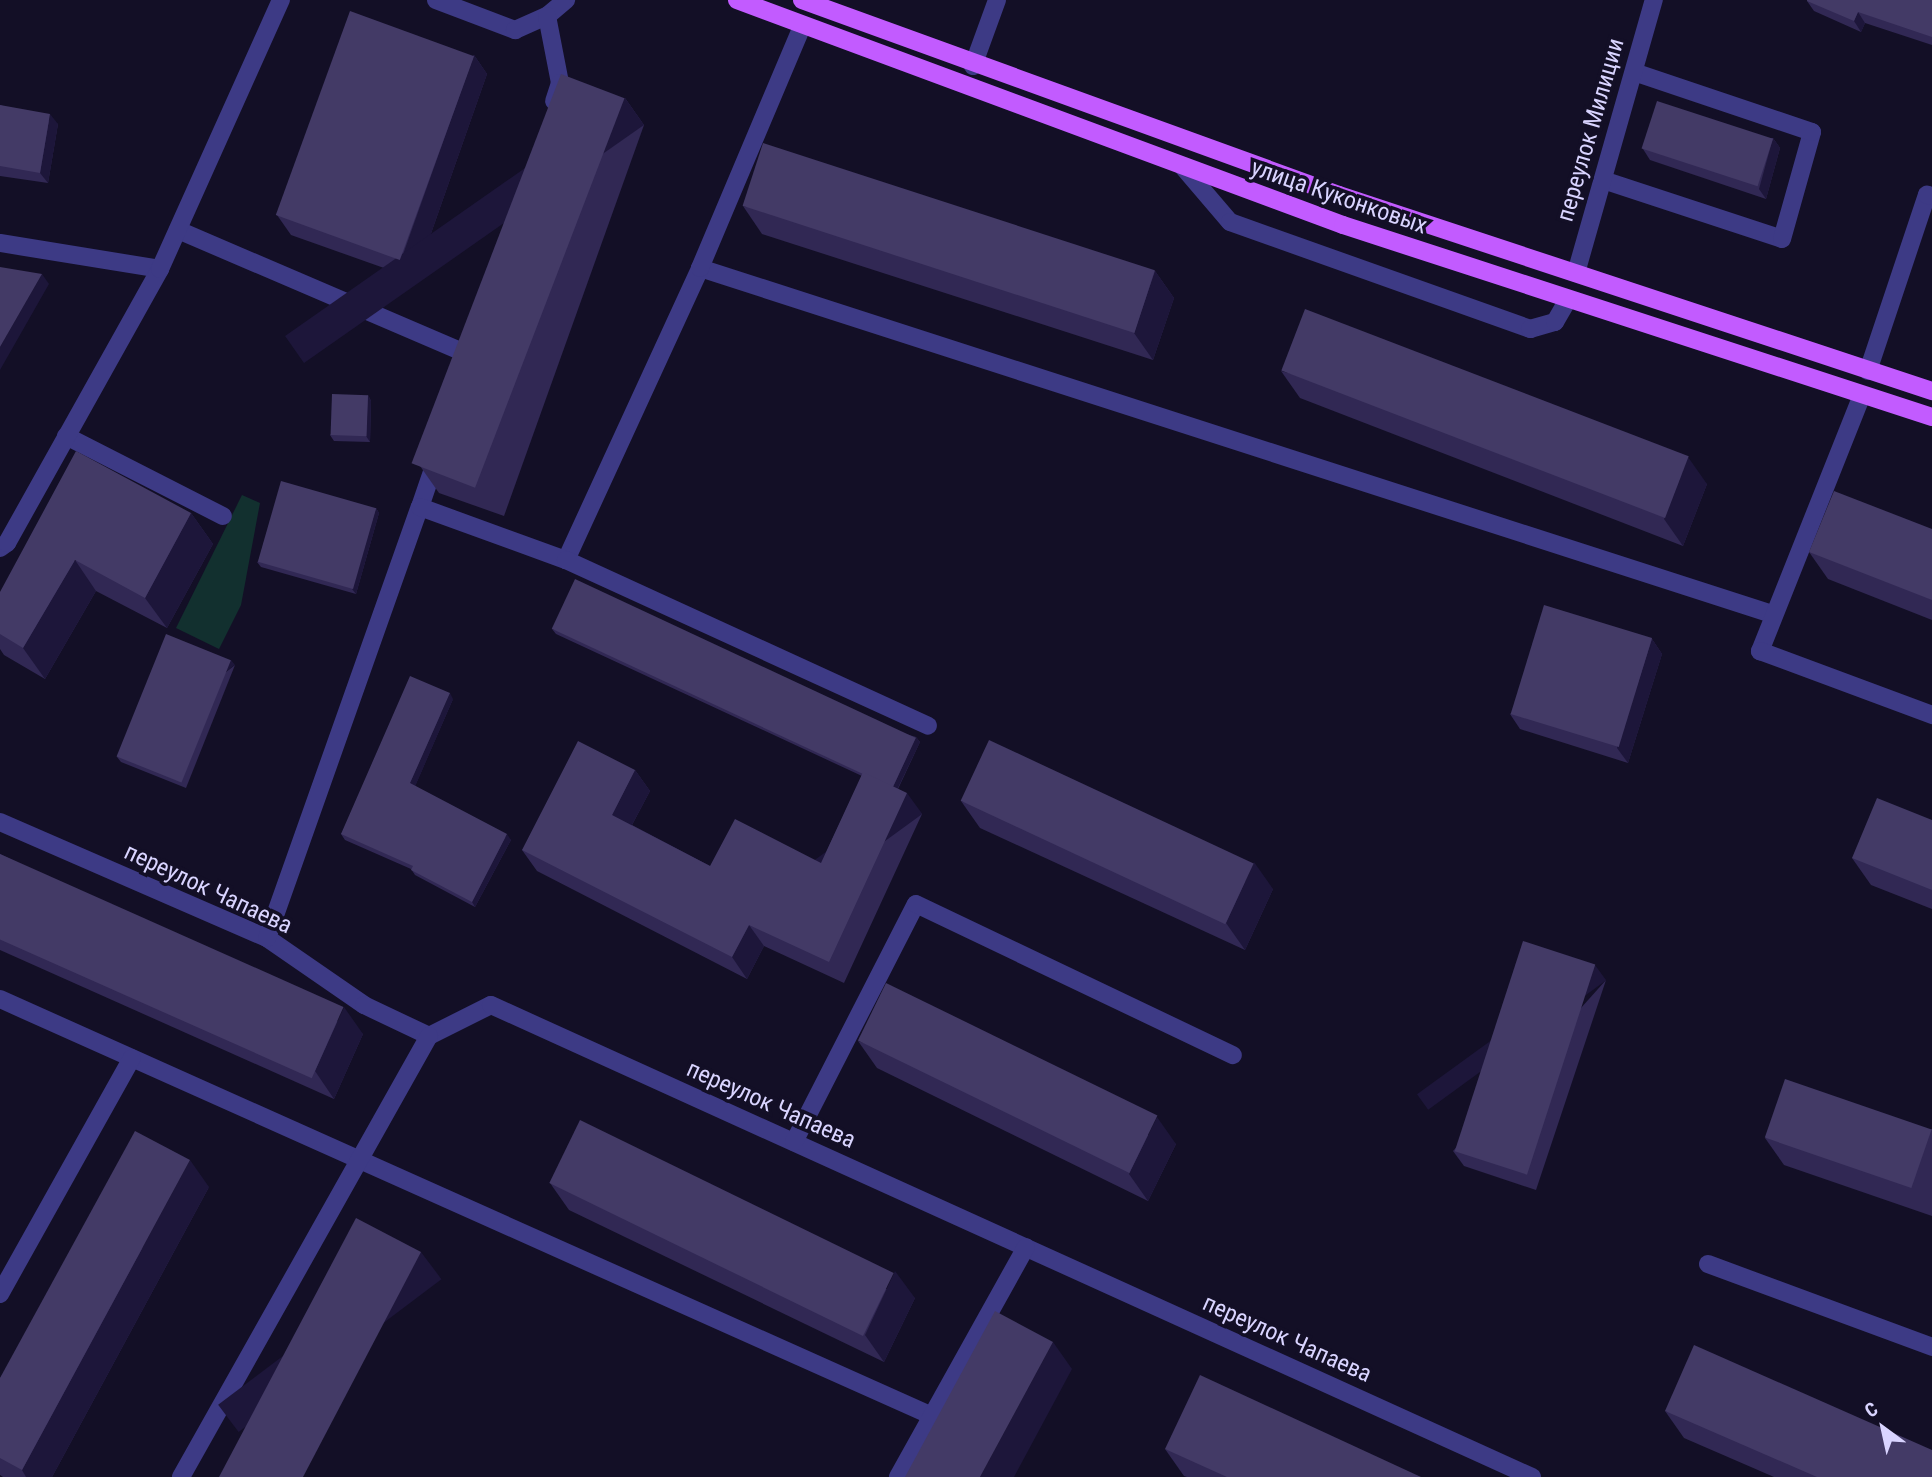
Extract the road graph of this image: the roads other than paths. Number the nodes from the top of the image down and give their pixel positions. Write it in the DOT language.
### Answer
graph roads {
  1 [pos="281,0"];
  2 [pos="436,0"];
  3 [pos="566,0"];
  4 [pos="737,0"];
  5 [pos="802,0"];
  6 [pos="996,0"];
  7 [pos="1654,0"];
  8 [pos="547,16"];
  9 [pos="802,26"];
  10 [pos="973,66"];
  11 [pos="1634,72"];
  12 [pos="547,122"];
  13 [pos="1184,167"];
  14 [pos="1603,180"];
  15 [pos="1932,197"];
  16 [pos="178,230"];
  17 [pos="0,243"];
  18 [pos="700,268"];
  19 [pos="160,269"];
  20 [pos="1576,273"];
  21 [pos="1567,301"];
  22 [pos="470,355"];
  23 [pos="1868,371"];
  24 [pos="1932,391"];
  25 [pos="1862,395"];
  26 [pos="1932,417"];
  27 [pos="66,436"];
  28 [pos="441,444"];
  29 [pos="420,506"];
  30 [pos="223,516"];
  31 [pos="0,548"];
  32 [pos="566,560"];
  33 [pos="1772,614"];
  34 [pos="1932,715"];
  35 [pos="928,726"];
  36 [pos="0,822"];
  37 [pos="267,938"];
  38 [pos="0,999"];
  39 [pos="429,1036"];
  40 [pos="1233,1055"];
  41 [pos="132,1058"];
  42 [pos="794,1142"];
  43 [pos="362,1161"];
  44 [pos="1026,1247"];
  45 [pos="1708,1264"];
  46 [pos="0,1294"];
  47 [pos="1932,1347"];
  48 [pos="932,1416"];
  49 [pos="181,1477"];
  50 [pos="898,1477"];
  51 [pos="1532,1477"];
  1 -- 16 [label="street"];
  2 -- 8 [label="street"];
  3 -- 8 [label="street"];
  4 -- 9 [label="main road, улица Куконковых"];
  5 -- 10 [label="main road, улица Куконковых"];
  6 -- 10 [label="street"];
  7 -- 11 [label="street, переулок Милиции"];
  8 -- 12 [label="street"];
  9 -- 13 [label="main road, улица Куконковых"];
  9 -- 18 [label="street"];
  10 -- 20 [label="main road, улица Куконковых"];
  11 -- 14 [label="street, переулок Милиции"];
  11 -- 14 [label="street"];
  13 -- 21 [label="main road, улица Куконковых"];
  13 -- 21 [label="street"];
  14 -- 20 [label="street, переулок Милиции"];
  15 -- 23 [label="street"];
  16 -- 19 [label="street"];
  16 -- 22 [label="street"];
  17 -- 19 [label="street"];
  18 -- 32 [label="street"];
  18 -- 33 [label="street"];
  19 -- 27 [label="street"];
  20 -- 21 [label="main road"];
  20 -- 23 [label="main road, улица Куконковых"];
  21 -- 25 [label="main road, улица Куконковых"];
  23 -- 24 [label="main road, улица Куконковых"];
  25 -- 26 [label="main road, улица Куконковых"];
  25 -- 33 [label="street"];
  27 -- 30 [label="street"];
  27 -- 31 [label="street"];
  28 -- 29 [label="street"];
  29 -- 32 [label="street"];
  29 -- 37 [label="street"];
  32 -- 35 [label="street"];
  33 -- 34 [label="street"];
  36 -- 37 [label="street, переулок Чапаева"];
  37 -- 39 [label="street, переулок Чапаева"];
  38 -- 41 [label="street"];
  39 -- 42 [label="street, переулок Чапаева"];
  39 -- 43 [label="street"];
  40 -- 42 [label="street"];
  41 -- 43 [label="street"];
  41 -- 46 [label="street"];
  42 -- 44 [label="street, переулок Чапаева"];
  43 -- 48 [label="street"];
  43 -- 49 [label="street"];
  44 -- 48 [label="street"];
  44 -- 51 [label="street, переулок Чапаева"];
  45 -- 47 [label="street"];
  48 -- 50 [label="street"];
}
